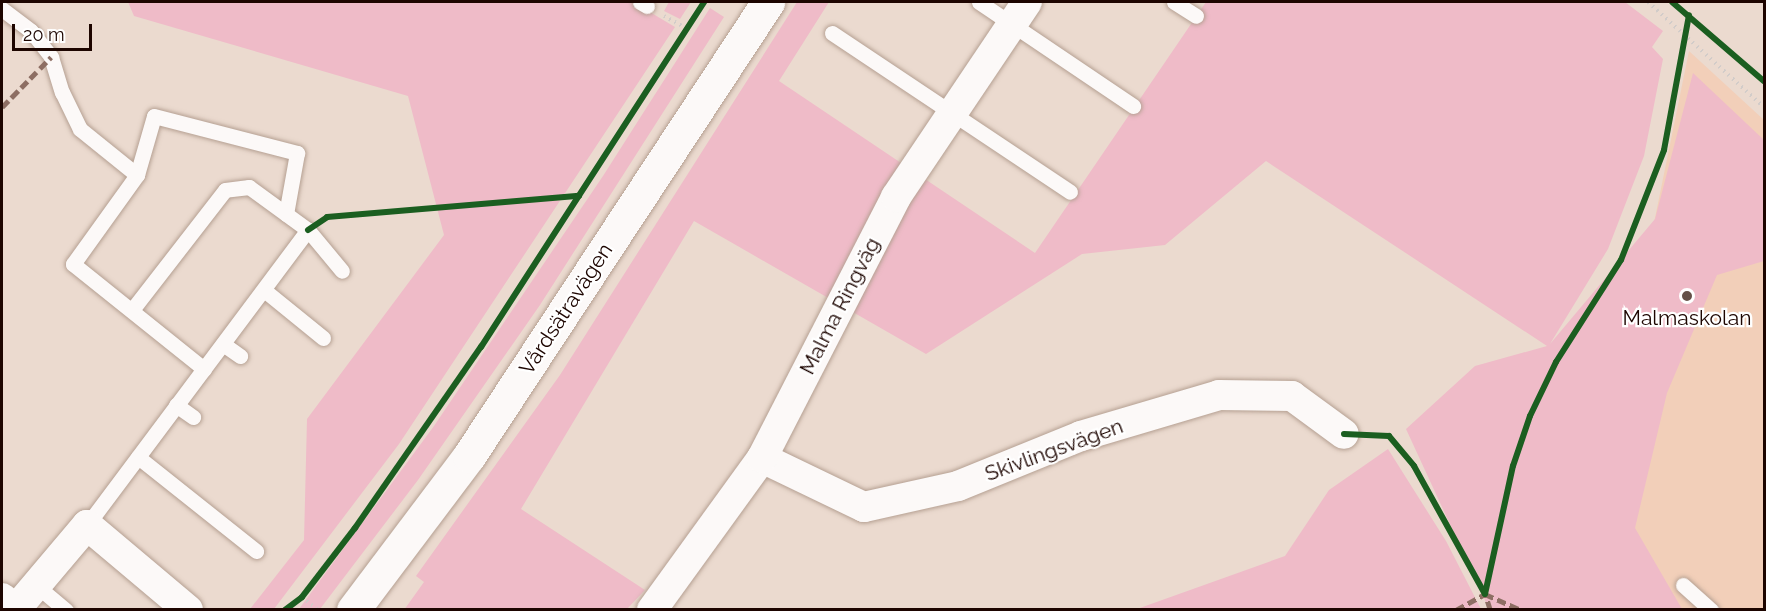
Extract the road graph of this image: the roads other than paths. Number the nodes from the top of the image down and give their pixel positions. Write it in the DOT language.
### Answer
graph roads {
  1 [pos="768,2"];
  2 [pos="979,2"];
  3 [pos="1174,2"];
  4 [pos="2,9"];
  5 [pos="1019,12"];
  6 [pos="1196,16"];
  7 [pos="832,33"];
  8 [pos="1133,106"];
  9 [pos="952,111"];
  10 [pos="136,175"];
  11 [pos="1070,192"];
  12 [pos="286,214"];
  13 [pos="308,230"];
  14 [pos="342,271"];
  15 [pos="264,290"];
  16 [pos="132,310"];
  17 [pos="323,338"];
  18 [pos="223,344"];
  19 [pos="240,356"];
  20 [pos="204,369"];
  21 [pos="176,405"];
  22 [pos="193,417"];
  23 [pos="1344,434"];
  24 [pos="138,457"];
  25 [pos="762,458"];
  26 [pos="87,525"];
  27 [pos="256,551"];
  28 [pos="1683,585"];
  29 [pos="37,586"];
  30 [pos="2,597"];
  31 [pos="16,609"];
  32 [pos="66,609"];
  33 [pos="188,609"];
  34 [pos="353,609"];
  35 [pos="652,609"];
  36 [pos="1711,609"];
  1 -- 34 [label="main road, Vårdsätravägen"];
  2 -- 5 [label="lane"];
  3 -- 6 [label="lane"];
  4 -- 10 [label="lane"];
  5 -- 8 [label="lane"];
  5 -- 9 [label="street, Malma Ringväg"];
  7 -- 9 [label="lane"];
  9 -- 11 [label="lane"];
  9 -- 25 [label="street, Malma Ringväg"];
  10 -- 12 [label="lane"];
  10 -- 16 [label="lane"];
  12 -- 13 [label="lane"];
  12 -- 16 [label="lane"];
  13 -- 14 [label="lane"];
  13 -- 15 [label="lane"];
  15 -- 17 [label="lane"];
  15 -- 18 [label="lane"];
  16 -- 20 [label="lane"];
  18 -- 19 [label="lane"];
  18 -- 20 [label="lane"];
  20 -- 21 [label="lane"];
  21 -- 22 [label="lane"];
  21 -- 24 [label="lane"];
  23 -- 25 [label="street, Skivlingsvägen"];
  24 -- 26 [label="lane"];
  24 -- 27 [label="lane"];
  25 -- 35 [label="street, Malma Ringväg"];
  26 -- 29 [label="street"];
  26 -- 33 [label="street"];
  28 -- 36 [label="lane"];
  29 -- 31 [label="street"];
  29 -- 32 [label="lane"];
  30 -- 31 [label="street"];
}
